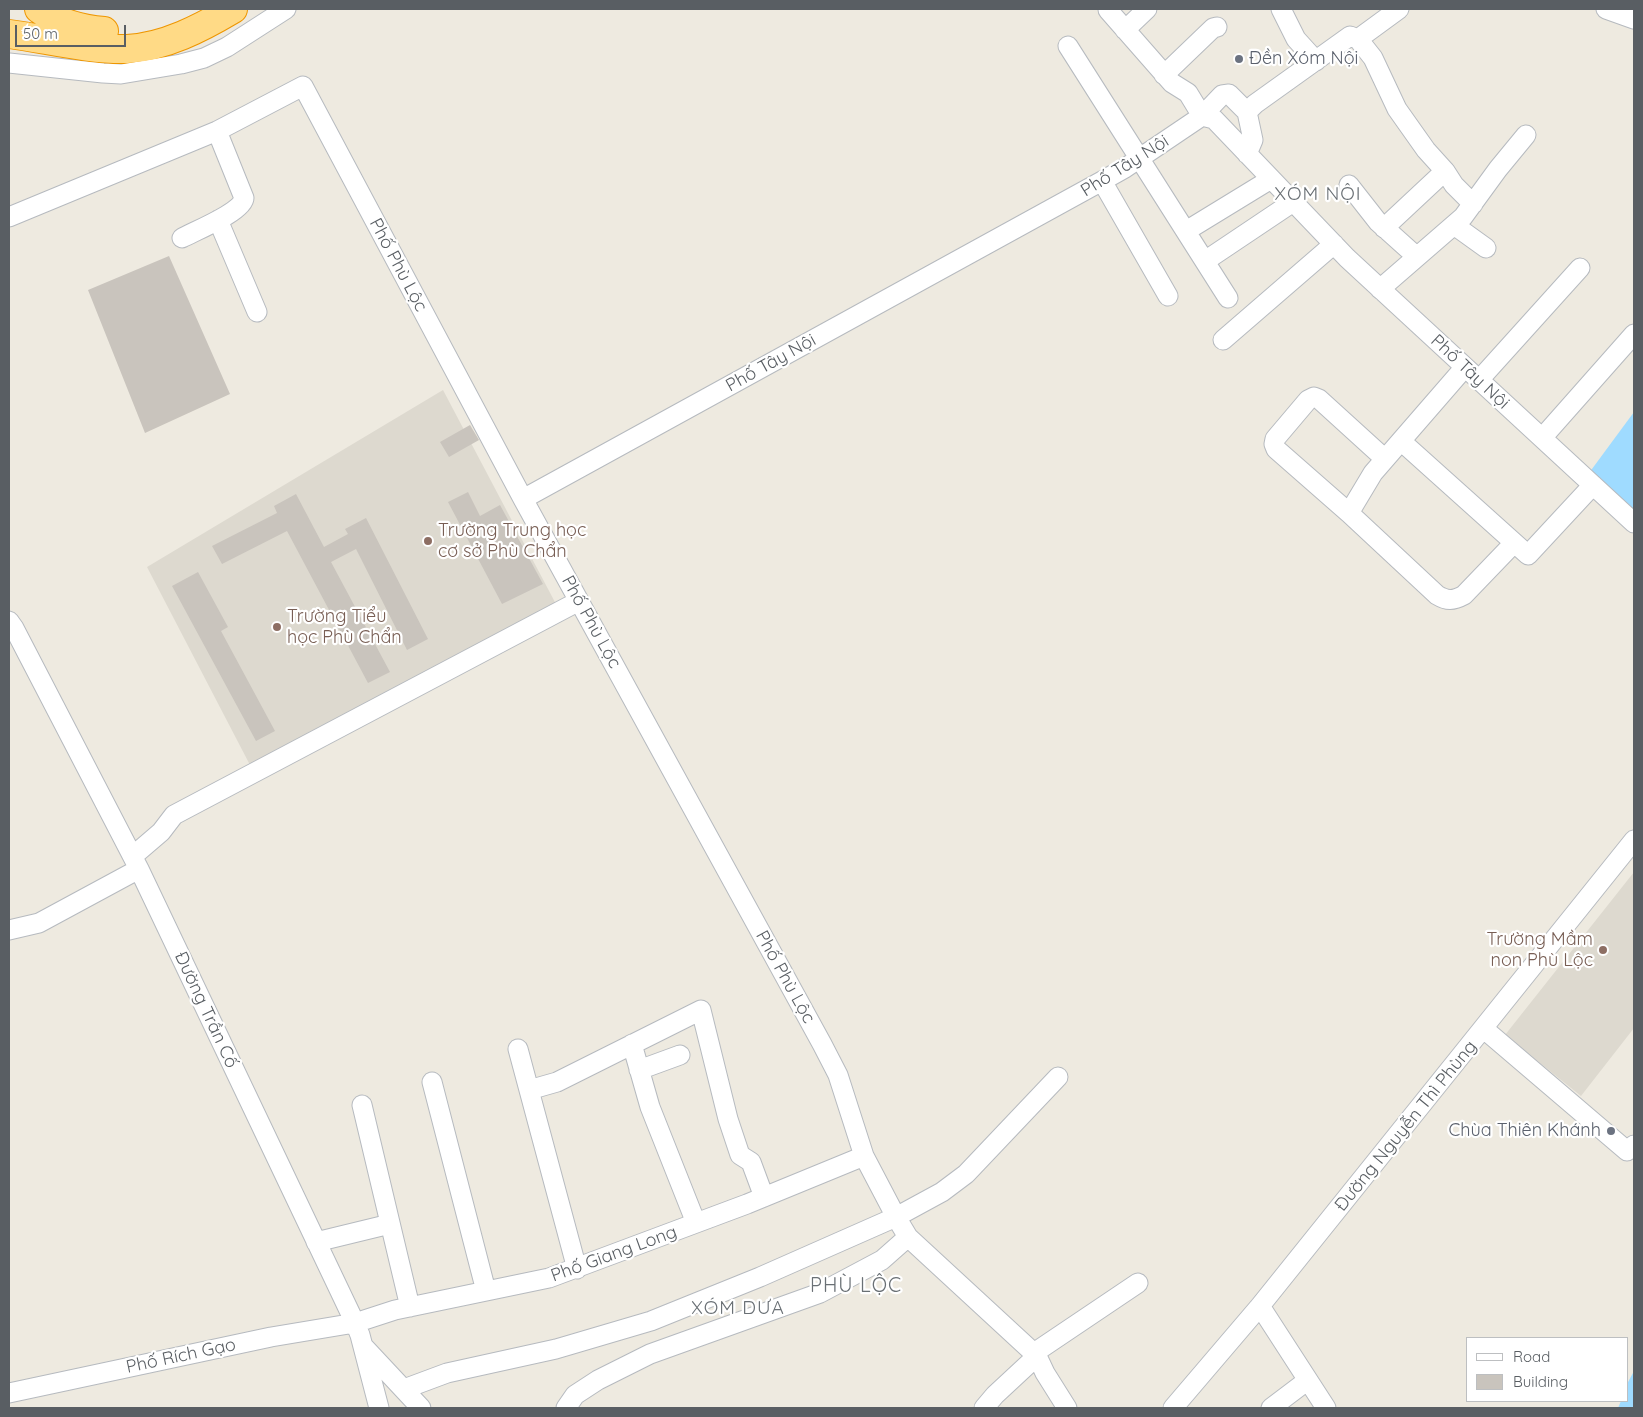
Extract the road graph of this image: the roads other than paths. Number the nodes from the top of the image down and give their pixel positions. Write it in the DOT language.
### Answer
graph roads {
  1 [pos="39,9"];
  2 [pos="196,9"];
  3 [pos="233,9"];
  4 [pos="286,9"];
  5 [pos="1147,9"];
  6 [pos="1282,9"];
  7 [pos="1400,9"];
  8 [pos="1606,9"];
  9 [pos="1108,10"];
  10 [pos="1634,19"];
  11 [pos="1217,27"];
  12 [pos="1125,30"];
  13 [pos="9,34"];
  14 [pos="1358,40"];
  15 [pos="1068,46"];
  16 [pos="1316,61"];
  17 [pos="9,63"];
  18 [pos="1164,75"];
  19 [pos="1247,112"];
  20 [pos="1202,116"];
  21 [pos="217,132"];
  22 [pos="1526,135"];
  23 [pos="1247,154"];
  24 [pos="1140,158"];
  25 [pos="1446,171"];
  26 [pos="1271,179"];
  27 [pos="1102,181"];
  28 [pos="1349,185"];
  29 [pos="1293,202"];
  30 [pos="1473,204"];
  31 [pos="9,217"];
  32 [pos="218,220"];
  33 [pos="1454,225"];
  34 [pos="1384,228"];
  35 [pos="1186,232"];
  36 [pos="182,238"];
  37 [pos="1334,244"];
  38 [pos="1486,248"];
  39 [pos="1417,257"];
  40 [pos="1205,261"];
  41 [pos="1580,268"];
  42 [pos="1380,288"];
  43 [pos="1168,296"];
  44 [pos="1228,298"];
  45 [pos="257,312"];
  46 [pos="1634,334"];
  47 [pos="1223,340"];
  48 [pos="1465,367"];
  49 [pos="1479,380"];
  50 [pos="1542,438"];
  51 [pos="1401,441"];
  52 [pos="1385,459"];
  53 [pos="1593,485"];
  54 [pos="523,499"];
  55 [pos="1349,513"];
  56 [pos="1634,523"];
  57 [pos="1514,543"];
  58 [pos="579,601"];
  59 [pos="11,627"];
  60 [pos="1634,840"];
  61 [pos="136,863"];
  62 [pos="9,930"];
  63 [pos="1484,1029"];
  64 [pos="632,1044"];
  65 [pos="518,1049"];
  66 [pos="680,1055"];
  67 [pos="639,1070"];
  68 [pos="1058,1077"];
  69 [pos="432,1082"];
  70 [pos="529,1090"];
  71 [pos="362,1105"];
  72 [pos="1632,1151"];
  73 [pos="864,1156"];
  74 [pos="764,1197"];
  75 [pos="896,1217"];
  76 [pos="390,1224"];
  77 [pos="696,1224"];
  78 [pos="908,1237"];
  79 [pos="316,1242"];
  80 [pos="576,1269"];
  81 [pos="1138,1283"];
  82 [pos="486,1292"];
  83 [pos="1260,1306"];
  84 [pos="410,1307"];
  85 [pos="355,1322"];
  86 [pos="363,1346"];
  87 [pos="1035,1355"];
  88 [pos="1308,1380"];
  89 [pos="404,1389"];
  90 [pos="9,1393"];
  91 [pos="379,1408"];
  92 [pos="421,1408"];
  93 [pos="566,1408"];
  94 [pos="984,1408"];
  95 [pos="1067,1408"];
  96 [pos="1174,1408"];
  97 [pos="1271,1408"];
  98 [pos="1326,1408"];
  1 -- 2 [label="highway"];
  3 -- 13 [label="highway"];
  4 -- 17 [label="street"];
  5 -- 12 [label="street"];
  6 -- 16 [label="street"];
  7 -- 14 [label="street"];
  8 -- 10 [label="street"];
  9 -- 12 [label="street"];
  11 -- 18 [label="street"];
  12 -- 18 [label="street"];
  14 -- 16 [label="street"];
  14 -- 25 [label="street"];
  15 -- 24 [label="street"];
  16 -- 19 [label="street"];
  18 -- 20 [label="street"];
  19 -- 20 [label="street"];
  19 -- 23 [label="street"];
  20 -- 23 [label="street, Phố Tây Nội"];
  20 -- 24 [label="street, Phố Tây Nội"];
  21 -- 31 [label="street, Phố Phù Lộc"];
  21 -- 32 [label="street"];
  21 -- 54 [label="street, Phố Phù Lộc"];
  22 -- 30 [label="street"];
  23 -- 26 [label="street, Phố Tây Nội"];
  24 -- 27 [label="street, Phố Tây Nội"];
  24 -- 35 [label="street"];
  25 -- 30 [label="street"];
  25 -- 34 [label="street"];
  26 -- 29 [label="street, Phố Tây Nội"];
  26 -- 35 [label="street"];
  27 -- 43 [label="street"];
  27 -- 54 [label="street, Phố Tây Nội"];
  28 -- 34 [label="street"];
  29 -- 37 [label="street, Phố Tây Nội"];
  29 -- 40 [label="street"];
  30 -- 33 [label="street"];
  32 -- 36 [label="street"];
  32 -- 45 [label="street"];
  33 -- 38 [label="street"];
  33 -- 39 [label="street"];
  34 -- 39 [label="street"];
  35 -- 40 [label="street"];
  37 -- 42 [label="street, Phố Tây Nội"];
  37 -- 47 [label="street"];
  39 -- 42 [label="street"];
  40 -- 44 [label="street"];
  41 -- 49 [label="street"];
  42 -- 48 [label="street, Phố Tây Nội"];
  46 -- 50 [label="street"];
  48 -- 49 [label="street, Phố Tây Nội"];
  48 -- 51 [label="street"];
  49 -- 50 [label="street, Phố Tây Nội"];
  50 -- 53 [label="street, Phố Tây Nội"];
  51 -- 52 [label="street"];
  51 -- 57 [label="street"];
  52 -- 55 [label="street"];
  52 -- 55 [label="street"];
  53 -- 56 [label="street, Phố Tây Nội"];
  53 -- 57 [label="street"];
  54 -- 58 [label="street, Phố Phù Lộc"];
  55 -- 57 [label="street"];
  58 -- 61 [label="street"];
  58 -- 73 [label="street, Phố Phù Lộc"];
  59 -- 61 [label="street, Đường Trần Cố"];
  60 -- 63 [label="street, Đường Nguyễn Thì Phùng"];
  61 -- 62 [label="street"];
  61 -- 79 [label="street, Đường Trần Cố"];
  63 -- 72 [label="street"];
  63 -- 83 [label="street, Đường Nguyễn Thì Phùng"];
  64 -- 67 [label="street"];
  64 -- 70 [label="street"];
  64 -- 74 [label="street"];
  65 -- 70 [label="street"];
  66 -- 67 [label="street"];
  67 -- 77 [label="street"];
  68 -- 75 [label="street"];
  69 -- 82 [label="street"];
  70 -- 80 [label="street"];
  71 -- 76 [label="street"];
  73 -- 74 [label="street, Phố Giang Long"];
  73 -- 75 [label="street, Phố Phù Lộc"];
  74 -- 77 [label="street, Phố Giang Long"];
  75 -- 78 [label="street, Phố Phù Lộc"];
  75 -- 89 [label="street"];
  76 -- 79 [label="street"];
  76 -- 84 [label="street"];
  77 -- 80 [label="street, Phố Giang Long"];
  78 -- 87 [label="street, Phố Phù Lộc"];
  78 -- 93 [label="street"];
  79 -- 85 [label="street, Đường Trần Cố"];
  80 -- 82 [label="street, Phố Giang Long"];
  81 -- 87 [label="street"];
  82 -- 84 [label="street, Phố Giang Long"];
  83 -- 88 [label="street"];
  83 -- 96 [label="street, Đường Nguyễn Thì Phùng"];
  84 -- 85 [label="street, Phố Giang Long"];
  85 -- 86 [label="street, Đường Trần Cố"];
  85 -- 90 [label="street, Phố Rích Gạo"];
  86 -- 89 [label="street"];
  86 -- 91 [label="street, Đường Trần Cố"];
  87 -- 94 [label="street"];
  87 -- 95 [label="street, Phố Phù Lộc"];
  88 -- 97 [label="street"];
  88 -- 98 [label="street"];
  89 -- 92 [label="street"];
}
